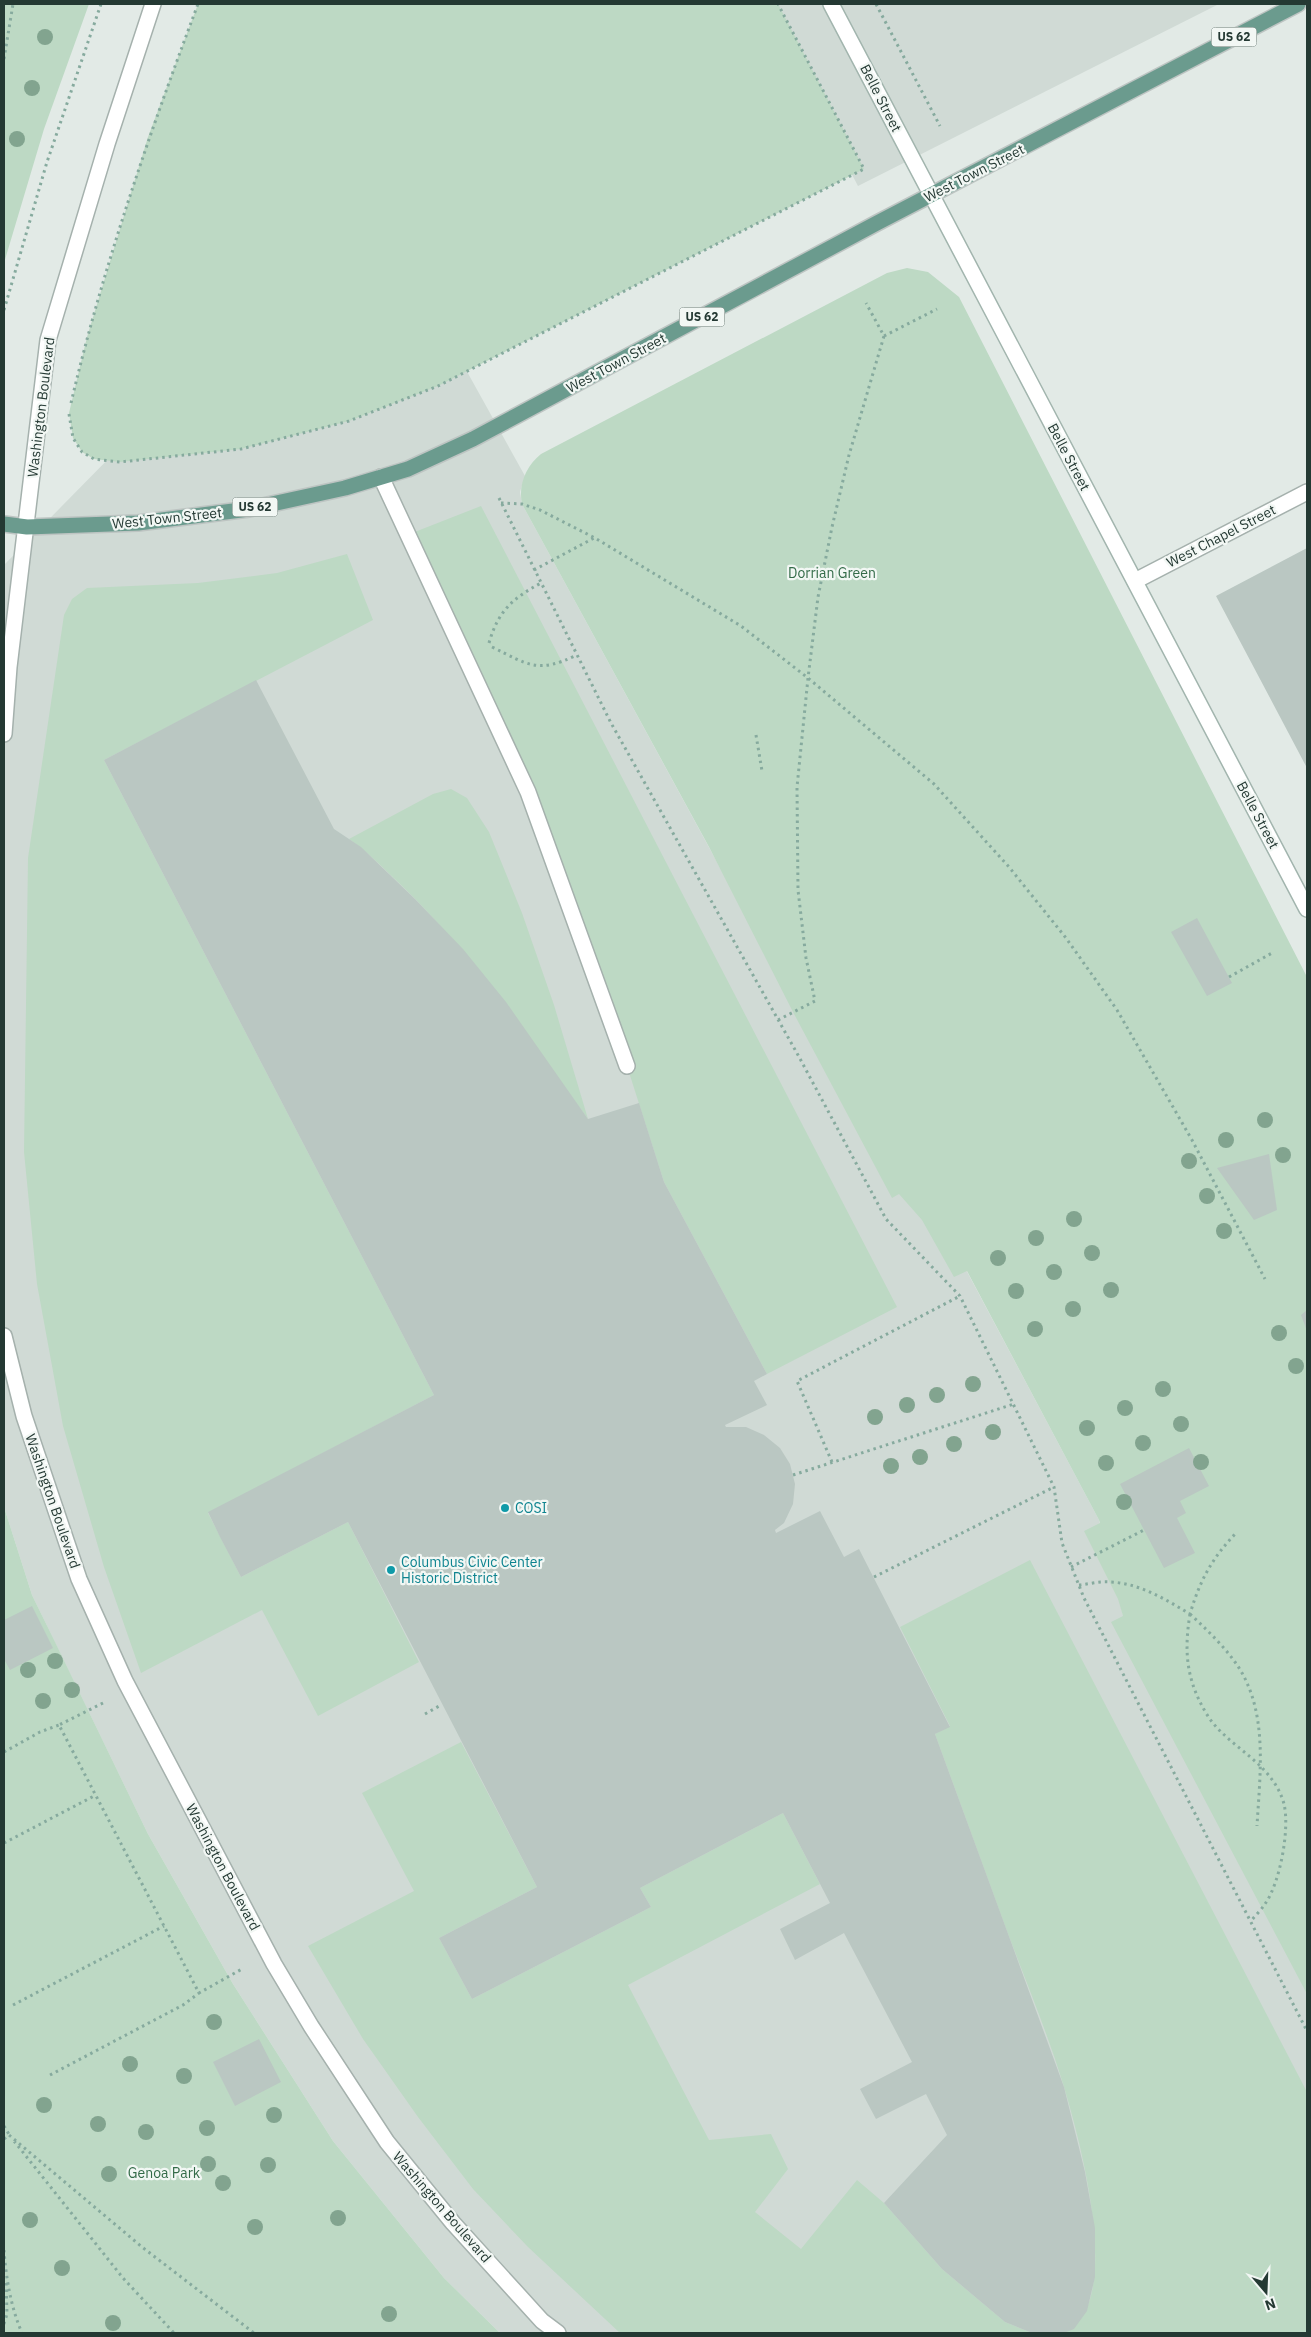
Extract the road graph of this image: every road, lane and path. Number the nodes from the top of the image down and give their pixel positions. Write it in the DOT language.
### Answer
graph roads {
  1 [pos="13,4"];
  2 [pos="101,4"];
  3 [pos="152,4"];
  4 [pos="198,4"];
  5 [pos="778,4"];
  6 [pos="831,4"];
  7 [pos="876,4"];
  8 [pos="1298,4"];
  9 [pos="4,59"];
  10 [pos="940,126"];
  11 [pos="931,196"];
  12 [pos="866,304"];
  13 [pos="937,308"];
  14 [pos="4,310"];
  15 [pos="884,336"];
  16 [pos="381,477"];
  17 [pos="1307,492"];
  18 [pos="498,498"];
  19 [pos="502,504"];
  20 [pos="4,524"];
  21 [pos="26,527"];
  22 [pos="595,538"];
  23 [pos="534,570"];
  24 [pos="1135,581"];
  25 [pos="542,584"];
  26 [pos="577,655"];
  27 [pos="808,678"];
  28 [pos="4,734"];
  29 [pos="756,735"];
  30 [pos="762,771"];
  31 [pos="1307,909"];
  32 [pos="1272,953"];
  33 [pos="1228,977"];
  34 [pos="778,1020"];
  35 [pos="627,1066"];
  36 [pos="1265,1279"];
  37 [pos="960,1296"];
  38 [pos="4,1336"];
  39 [pos="1014,1404"];
  40 [pos="832,1462"];
  41 [pos="793,1474"];
  42 [pos="1054,1487"];
  43 [pos="1144,1530"];
  44 [pos="1237,1532"];
  45 [pos="1071,1567"];
  46 [pos="874,1577"];
  47 [pos="1079,1585"];
  48 [pos="1190,1614"];
  49 [pos="102,1703"];
  50 [pos="441,1705"];
  51 [pos="425,1714"];
  52 [pos="59,1725"];
  53 [pos="4,1752"];
  54 [pos="1261,1767"];
  55 [pos="96,1795"];
  56 [pos="1257,1826"];
  57 [pos="4,1843"];
  58 [pos="1250,1922"];
  59 [pos="164,1926"];
  60 [pos="242,1969"];
  61 [pos="200,1993"];
  62 [pos="13,2005"];
  63 [pos="1307,2031"];
  64 [pos="50,2075"];
  65 [pos="4,2126"];
  66 [pos="9,2135"];
  67 [pos="4,2139"];
  68 [pos="4,2250"];
  69 [pos="6,2272"];
  70 [pos="4,2324"];
  71 [pos="22,2333"];
  72 [pos="174,2333"];
  73 [pos="254,2333"];
  74 [pos="558,2333"];
  1 -- 9 [label="path"];
  2 -- 14 [label="path"];
  3 -- 21 [label="street, Washington Boulevard"];
  4 -- 5 [label="path"];
  6 -- 11 [label="street, Belle Street"];
  7 -- 10 [label="path"];
  8 -- 11 [label="main road, West Town Street / US 62"];
  11 -- 16 [label="main road, West Town Street / US 62"];
  11 -- 24 [label="street, Belle Street"];
  12 -- 15 [label="path"];
  13 -- 15 [label="path"];
  15 -- 27 [label="path"];
  16 -- 21 [label="main road, West Town Street / US 62"];
  16 -- 35 [label="street"];
  17 -- 24 [label="street, West Chapel Street"];
  18 -- 19 [label="path"];
  19 -- 22 [label="path"];
  19 -- 23 [label="path"];
  20 -- 21 [label="main road, US 62"];
  21 -- 28 [label="street, Washington Boulevard"];
  22 -- 23 [label="path"];
  22 -- 27 [label="path"];
  23 -- 25 [label="path"];
  24 -- 31 [label="street, Belle Street"];
  25 -- 26 [label="path"];
  25 -- 26 [label="path"];
  26 -- 34 [label="path"];
  27 -- 34 [label="path"];
  27 -- 36 [label="path"];
  29 -- 30 [label="path"];
  32 -- 33 [label="path"];
  34 -- 37 [label="path"];
  37 -- 39 [label="path"];
  37 -- 40 [label="path"];
  38 -- 74 [label="street, Washington Boulevard"];
  39 -- 40 [label="path"];
  39 -- 42 [label="path"];
  40 -- 41 [label="path"];
  42 -- 45 [label="path"];
  42 -- 46 [label="path"];
  43 -- 45 [label="path"];
  44 -- 48 [label="path"];
  45 -- 47 [label="path"];
  47 -- 48 [label="path"];
  47 -- 58 [label="path"];
  48 -- 54 [label="path"];
  48 -- 54 [label="path"];
  49 -- 52 [label="path"];
  50 -- 51 [label="path"];
  52 -- 53 [label="path"];
  52 -- 55 [label="path"];
  54 -- 56 [label="path"];
  54 -- 58 [label="path"];
  55 -- 57 [label="path"];
  55 -- 59 [label="path"];
  58 -- 63 [label="path"];
  59 -- 61 [label="path"];
  59 -- 62 [label="path"];
  60 -- 61 [label="path"];
  61 -- 64 [label="path"];
  65 -- 66 [label="path"];
  66 -- 67 [label="path"];
  66 -- 72 [label="path"];
  66 -- 73 [label="path"];
  68 -- 69 [label="path"];
  69 -- 70 [label="path"];
  69 -- 71 [label="path"];
}
